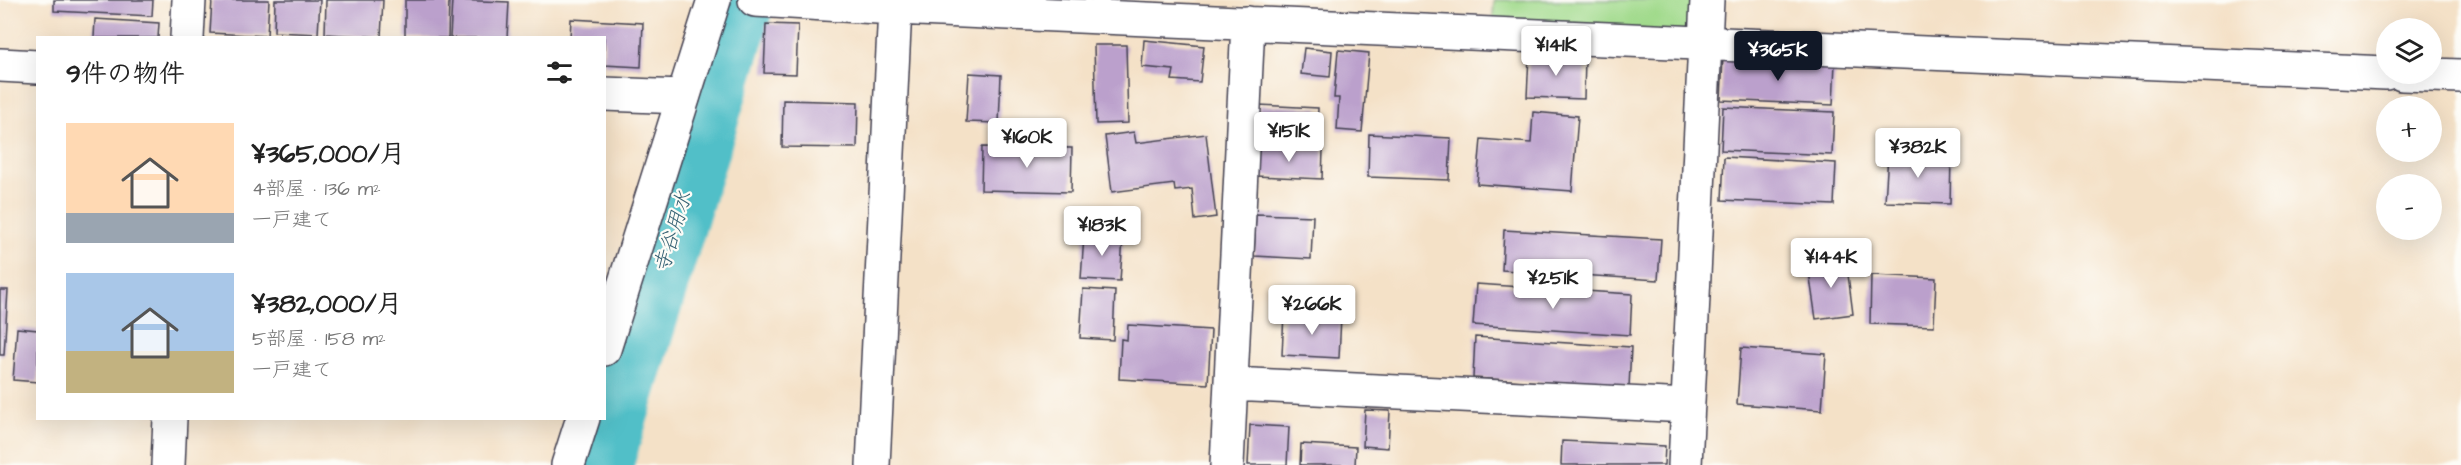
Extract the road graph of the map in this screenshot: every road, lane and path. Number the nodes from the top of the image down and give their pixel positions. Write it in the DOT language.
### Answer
graph roads {
  1 [pos="189,0"];
  2 [pos="714,0"];
  3 [pos="764,0"];
  4 [pos="1707,0"];
  5 [pos="895,8"];
  6 [pos="1170,10"];
  7 [pos="1248,23"];
  8 [pos="187,36"];
  9 [pos="1705,43"];
  10 [pos="0,65"];
  11 [pos="36,67"];
  12 [pos="2376,73"];
  13 [pos="2442,75"];
  14 [pos="2461,76"];
  15 [pos="606,94"];
  16 [pos="683,97"];
  17 [pos="606,343"];
  18 [pos="1231,384"];
  19 [pos="1688,406"];
  20 [pos="170,420"];
  21 [pos="582,420"];
  22 [pos="168,465"];
  23 [pos="568,465"];
  24 [pos="873,465"];
  25 [pos="1227,465"];
  26 [pos="1685,465"];
  1 -- 8 [label="street"];
  2 -- 16 [label="street"];
  3 -- 5 [label="street"];
  4 -- 9 [label="street"];
  5 -- 6 [label="street"];
  5 -- 24 [label="street"];
  6 -- 7 [label="street"];
  7 -- 9 [label="street"];
  7 -- 18 [label="street"];
  9 -- 12 [label="street"];
  9 -- 19 [label="street"];
  10 -- 11 [label="street"];
  13 -- 14 [label="street"];
  15 -- 16 [label="street"];
  16 -- 17 [label="street"];
  18 -- 19 [label="street"];
  18 -- 25 [label="street"];
  19 -- 26 [label="street"];
  20 -- 22 [label="street"];
  21 -- 23 [label="street"];
}
